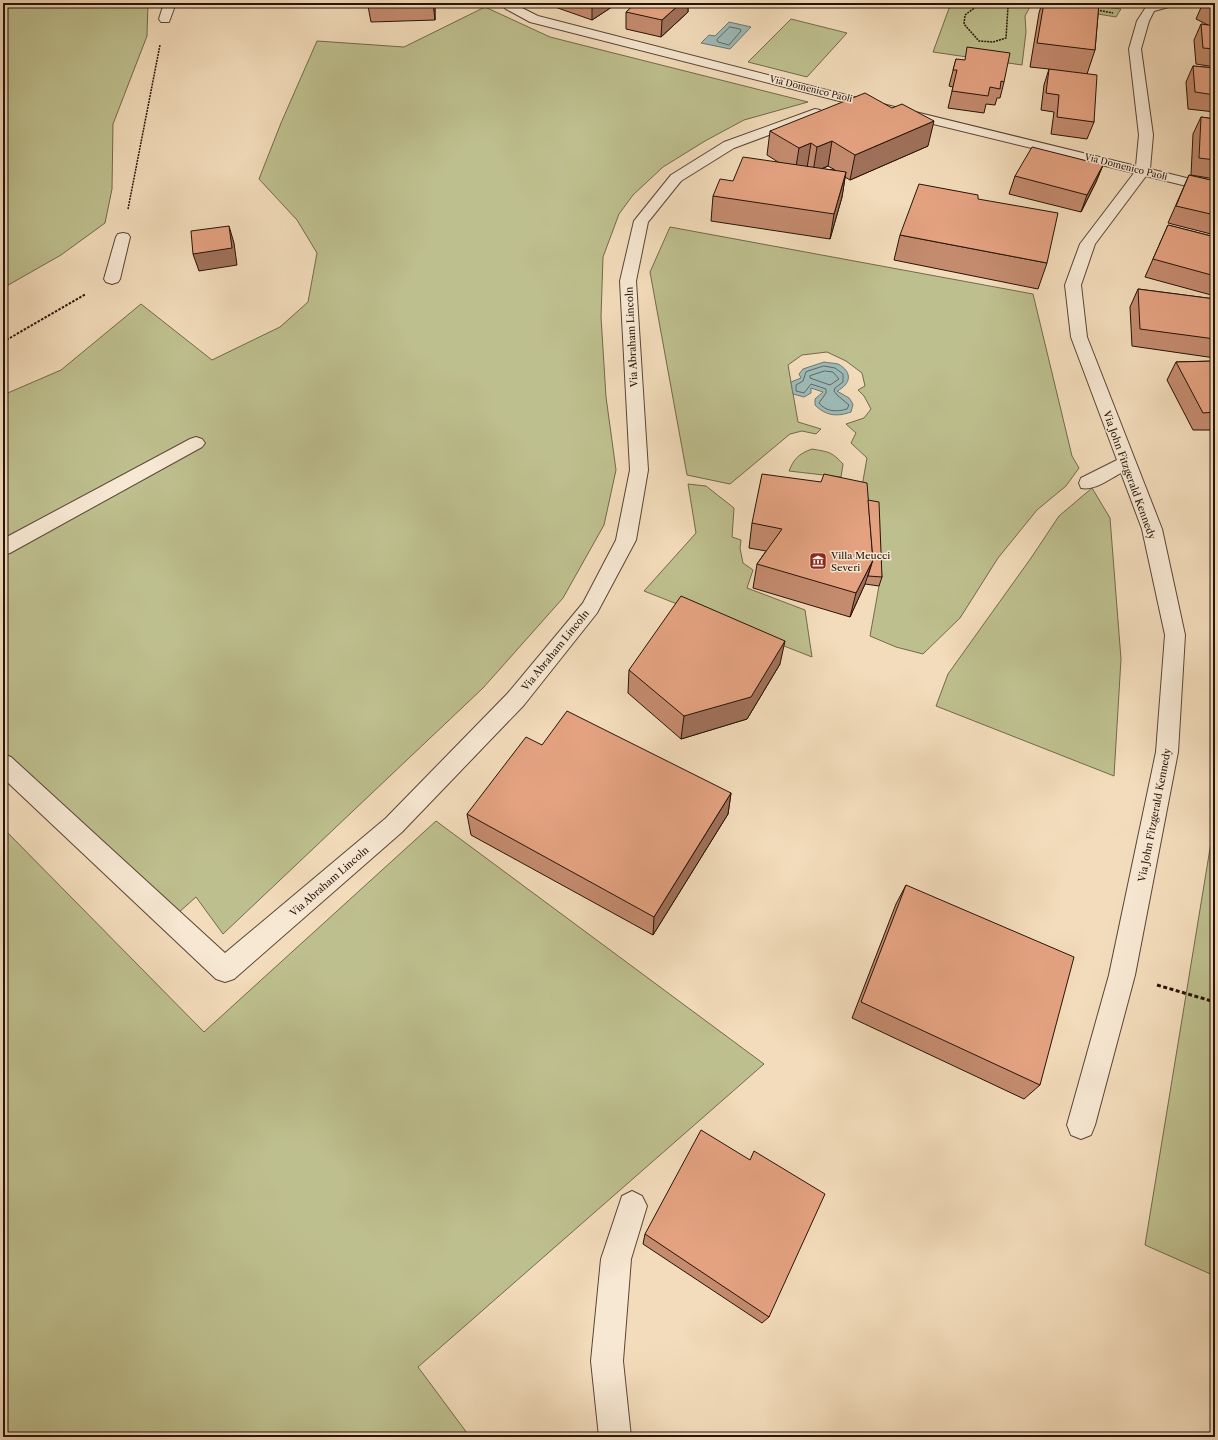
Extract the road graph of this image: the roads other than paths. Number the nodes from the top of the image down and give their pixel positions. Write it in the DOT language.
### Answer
graph roads {
  1 [pos="170,3"];
  2 [pos="505,3"];
  3 [pos="1172,3"];
  4 [pos="1146,11"];
  5 [pos="165,19"];
  6 [pos="852,100"];
  7 [pos="1143,171"];
  8 [pos="1215,189"];
  9 [pos="123,237"];
  10 [pos="112,278"];
  11 [pos="196,443"];
  12 [pos="1127,462"];
  13 [pos="1088,483"];
  14 [pos="3,548"];
  15 [pos="3,764"];
  16 [pos="1082,1125"];
  17 [pos="632,1206"];
  18 [pos="615,1437"];
  1 -- 5 [label="street"];
  2 -- 6 [label="street, Via Domenico Paoli"];
  3 -- 4 [label="street"];
  4 -- 7 [label="street"];
  6 -- 7 [label="street, Via Domenico Paoli"];
  6 -- 15 [label="street, Via Abraham Lincoln"];
  7 -- 8 [label="street, Via Domenico Paoli"];
  7 -- 12 [label="street, Via John Fitzgerald Kennedy"];
  9 -- 10 [label="street"];
  11 -- 14 [label="street"];
  12 -- 13 [label="street"];
  12 -- 16 [label="street, Via John Fitzgerald Kennedy"];
  17 -- 18 [label="street"];
}
